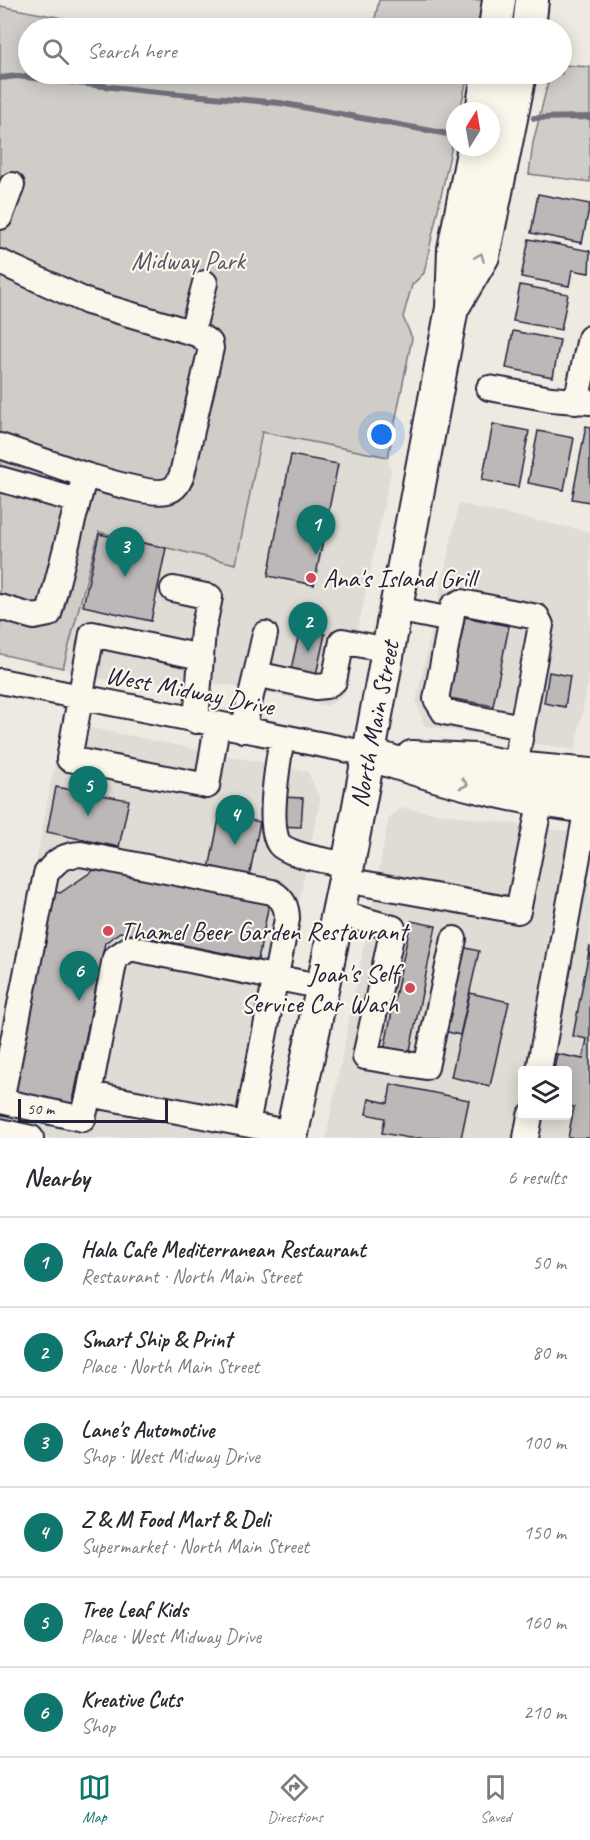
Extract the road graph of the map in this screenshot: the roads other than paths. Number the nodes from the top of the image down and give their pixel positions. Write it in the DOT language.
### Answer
graph roads {
  1 [pos="499,0"];
  2 [pos="532,0"];
  3 [pos="496,18"];
  4 [pos="530,18"];
  5 [pos="489,84"];
  6 [pos="512,84"];
  7 [pos="491,102"];
  8 [pos="498,102"];
  9 [pos="480,168"];
  10 [pos="12,185"];
  11 [pos="0,217"];
  12 [pos="0,262"];
  13 [pos="205,283"];
  14 [pos="192,332"];
  15 [pos="590,338"];
  16 [pos="489,388"];
  17 [pos="583,402"];
  18 [pos="0,446"];
  19 [pos="85,475"];
  20 [pos="0,479"];
  21 [pos="78,501"];
  22 [pos="173,589"];
  23 [pos="0,607"];
  24 [pos="396,609"];
  25 [pos="451,620"];
  26 [pos="265,634"];
  27 [pos="388,650"];
  28 [pos="201,657"];
  29 [pos="256,674"];
  30 [pos="0,681"];
  31 [pos="79,698"];
  32 [pos="207,723"];
  33 [pos="522,727"];
  34 [pos="243,730"];
  35 [pos="282,737"];
  36 [pos="369,754"];
  37 [pos="515,768"];
  38 [pos="590,775"];
  39 [pos="541,799"];
  40 [pos="589,807"];
  41 [pos="584,862"];
  42 [pos="346,873"];
  43 [pos="339,913"];
  44 [pos="454,939"];
  45 [pos="275,977"];
  46 [pos="323,987"];
  47 [pos="540,1066"];
  48 [pos="89,1094"];
  49 [pos="0,1103"];
  50 [pos="530,1120"];
  51 [pos="247,1124"];
  52 [pos="82,1128"];
  53 [pos="0,1131"];
  54 [pos="292,1136"];
  55 [pos="31,1138"];
  56 [pos="526,1138"];
  1 -- 3 [label="main road"];
  2 -- 4 [label="main road"];
  5 -- 7 [label="main road, North Main Street"];
  6 -- 8 [label="main road, North Main Street"];
  9 -- 24 [label="main road, North Main Street"];
  10 -- 11 [label="street"];
  12 -- 14 [label="street"];
  13 -- 14 [label="street"];
  14 -- 19 [label="street"];
  15 -- 17 [label="street"];
  16 -- 17 [label="street"];
  18 -- 19 [label="street"];
  19 -- 21 [label="street"];
  20 -- 21 [label="street"];
  21 -- 23 [label="street"];
  22 -- 28 [label="street"];
  24 -- 25 [label="street"];
  24 -- 27 [label="main road, North Main Street"];
  25 -- 33 [label="street"];
  25 -- 33 [label="street"];
  26 -- 29 [label="street"];
  27 -- 29 [label="street"];
  27 -- 36 [label="main road, North Main Street"];
  28 -- 31 [label="street"];
  28 -- 32 [label="street"];
  29 -- 34 [label="street"];
  30 -- 31 [label="street, West Midway Drive"];
  31 -- 32 [label="street, West Midway Drive"];
  31 -- 32 [label="street"];
  32 -- 34 [label="street, West Midway Drive"];
  33 -- 37 [label="street"];
  34 -- 35 [label="street, West Midway Drive"];
  35 -- 36 [label="street, West Midway Drive"];
  35 -- 42 [label="street"];
  36 -- 37 [label="main road"];
  36 -- 39 [label="main road, one-way"];
  36 -- 42 [label="main road, North Main Street"];
  37 -- 38 [label="main road"];
  39 -- 40 [label="main road"];
  39 -- 42 [label="street"];
  40 -- 41 [label="street"];
  41 -- 47 [label="street"];
  42 -- 43 [label="main road, North Main Street"];
  43 -- 44 [label="street"];
  43 -- 46 [label="main road, North Main Street"];
  45 -- 46 [label="street"];
  45 -- 48 [label="street"];
  45 -- 49 [label="street"];
  45 -- 51 [label="street"];
  46 -- 54 [label="main road, North Main Street"];
  48 -- 51 [label="street"];
  48 -- 52 [label="street"];
  49 -- 52 [label="street"];
  50 -- 56 [label="street"];
  51 -- 54 [label="street"];
  53 -- 55 [label="street"];
}
